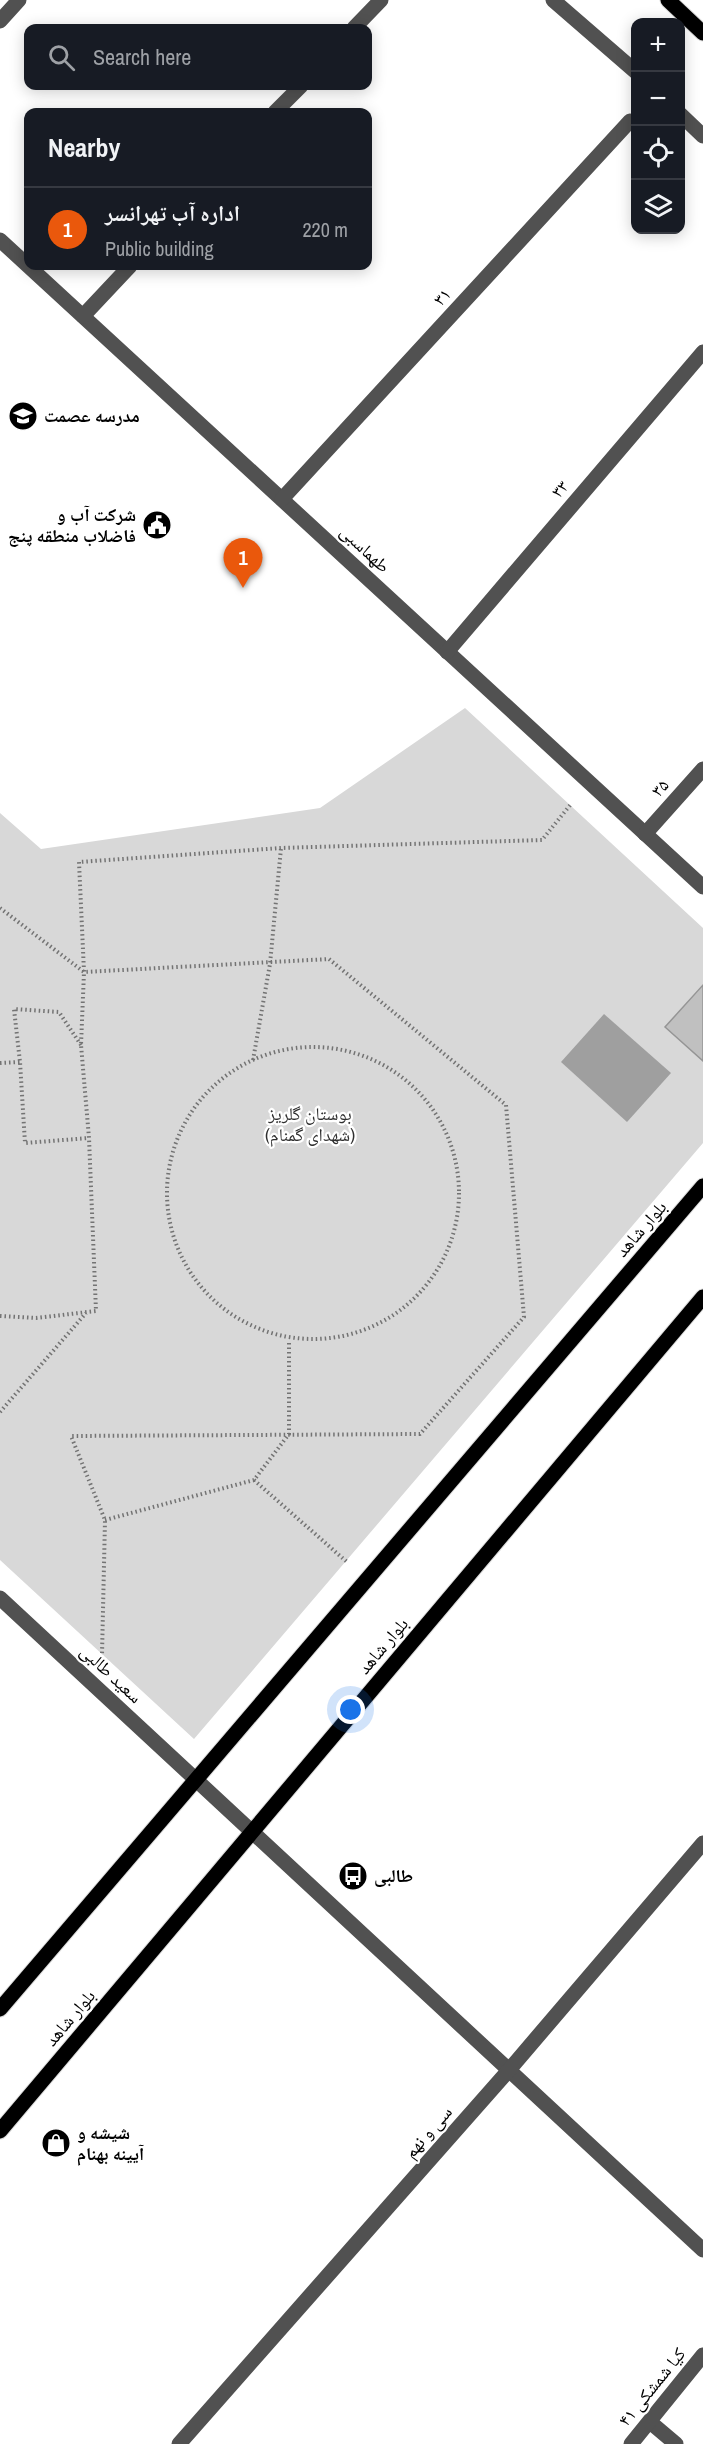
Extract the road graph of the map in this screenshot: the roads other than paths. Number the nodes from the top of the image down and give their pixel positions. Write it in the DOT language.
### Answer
graph roads {
  1 [pos="19,0"];
  2 [pos="381,0"];
  3 [pos="553,0"];
  4 [pos="668,0"];
  5 [pos="0,21"];
  6 [pos="358,24"];
  7 [pos="703,33"];
  8 [pos="631,68"];
  9 [pos="296,90"];
  10 [pos="279,108"];
  11 [pos="685,118"];
  12 [pos="630,121"];
  13 [pos="703,136"];
  14 [pos="0,240"];
  15 [pos="24,262"];
  16 [pos="32,270"];
  17 [pos="126,270"];
  18 [pos="82,316"];
  19 [pos="703,352"];
  20 [pos="282,499"];
  21 [pos="447,651"];
  22 [pos="703,769"];
  23 [pos="645,834"];
  24 [pos="703,887"];
  25 [pos="703,1186"];
  26 [pos="703,1298"];
  27 [pos="0,1598"];
  28 [pos="196,1779"];
  29 [pos="252,1832"];
  30 [pos="703,1843"];
  31 [pos="0,2009"];
  32 [pos="509,2070"];
  33 [pos="0,2131"];
  34 [pos="703,2250"];
  35 [pos="703,2355"];
  36 [pos="650,2422"];
  37 [pos="179,2444"];
  38 [pos="631,2444"];
  39 [pos="676,2444"];
  1 -- 5 [label="street"];
  2 -- 6 [label="street"];
  3 -- 8 [label="street"];
  4 -- 7 [label="main road"];
  9 -- 10 [label="street"];
  11 -- 13 [label="street"];
  12 -- 20 [label="street, ۳۱"];
  14 -- 15 [label="street, طهماسبی"];
  16 -- 18 [label="street, طهماسبی"];
  17 -- 18 [label="street"];
  18 -- 20 [label="street, طهماسبی"];
  19 -- 21 [label="street, ۳۳"];
  20 -- 21 [label="street, طهماسبی"];
  21 -- 23 [label="street, طهماسبی"];
  22 -- 23 [label="street, ۳۵"];
  23 -- 24 [label="street, طهماسبی"];
  25 -- 28 [label="main road, بلوار شاهد"];
  26 -- 29 [label="main road, بلوار شاهد"];
  27 -- 28 [label="street, سعید طالبی"];
  28 -- 29 [label="street, سعید طالبی"];
  28 -- 31 [label="main road, بلوار شاهد"];
  29 -- 32 [label="street"];
  29 -- 33 [label="main road, بلوار شاهد"];
  30 -- 32 [label="street, سی و نهم"];
  32 -- 34 [label="street"];
  32 -- 37 [label="street, سی و نهم"];
  35 -- 36 [label="street, ۴۱ کیا شمشکی"];
  36 -- 38 [label="street, ۴۱ کیا شمشکی"];
  36 -- 39 [label="street"];
}
